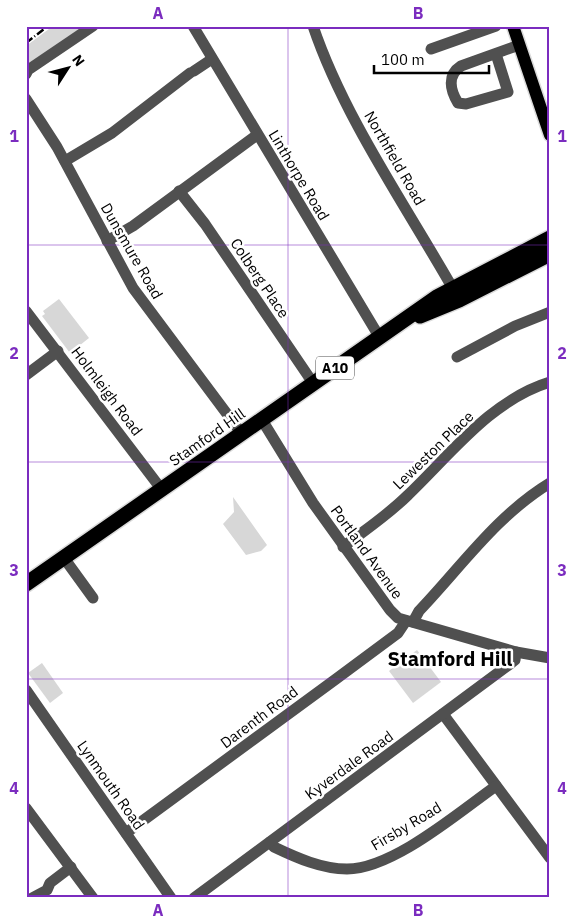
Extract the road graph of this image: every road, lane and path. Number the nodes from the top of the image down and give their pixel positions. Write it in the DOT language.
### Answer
graph roads {
  1 [pos="93,26"];
  2 [pos="193,26"];
  3 [pos="313,26"];
  4 [pos="496,26"];
  5 [pos="512,26"];
  6 [pos="519,45"];
  7 [pos="431,49"];
  8 [pos="496,54"];
  9 [pos="212,59"];
  10 [pos="27,72"];
  11 [pos="26,99"];
  12 [pos="257,135"];
  13 [pos="550,135"];
  14 [pos="65,161"];
  15 [pos="179,191"];
  16 [pos="550,238"];
  17 [pos="107,240"];
  18 [pos="546,259"];
  19 [pos="494,275"];
  20 [pos="456,294"];
  21 [pos="26,311"];
  22 [pos="550,312"];
  23 [pos="380,338"];
  24 [pos="58,351"];
  25 [pos="457,357"];
  26 [pos="26,375"];
  27 [pos="550,382"];
  28 [pos="313,383"];
  29 [pos="262,420"];
  30 [pos="242,434"];
  31 [pos="550,483"];
  32 [pos="162,490"];
  33 [pos="343,547"];
  34 [pos="64,558"];
  35 [pos="26,584"];
  36 [pos="93,598"];
  37 [pos="410,622"];
  38 [pos="516,652"];
  39 [pos="550,658"];
  40 [pos="26,690"];
  41 [pos="443,714"];
  42 [pos="496,786"];
  43 [pos="26,808"];
  44 [pos="126,833"];
  45 [pos="270,842"];
  46 [pos="550,858"];
  47 [pos="71,867"];
  48 [pos="32,898"];
  49 [pos="93,898"];
  50 [pos="171,898"];
  51 [pos="194,898"];
  1 -- 10 [label="street"];
  2 -- 9 [label="street, Linthorpe Road"];
  3 -- 20 [label="street, Northfield Road"];
  4 -- 7 [label="street"];
  5 -- 6 [label="main road"];
  6 -- 8 [label="street"];
  6 -- 13 [label="main road"];
  8 -- 8 [label="street"];
  9 -- 12 [label="street, Linthorpe Road"];
  9 -- 14 [label="street"];
  11 -- 14 [label="street, Dunsmure Road"];
  12 -- 15 [label="street"];
  12 -- 23 [label="street, Linthorpe Road"];
  14 -- 17 [label="street, Dunsmure Road"];
  15 -- 17 [label="street"];
  15 -- 28 [label="street, Colberg Place"];
  16 -- 19 [label="highway, Stamford Hill / A10"];
  17 -- 30 [label="street, Dunsmure Road"];
  18 -- 19 [label="highway, Stamford Hill / A10"];
  19 -- 20 [label="highway, Stamford Hill / A10"];
  20 -- 23 [label="highway, Stamford Hill / A10"];
  21 -- 24 [label="street, Holmleigh Road"];
  22 -- 25 [label="street"];
  23 -- 28 [label="highway, Stamford Hill / A10"];
  24 -- 26 [label="street"];
  24 -- 32 [label="street, Holmleigh Road"];
  27 -- 33 [label="street, Leweston Place"];
  28 -- 29 [label="highway, Stamford Hill / A10"];
  29 -- 30 [label="highway, Stamford Hill / A10"];
  29 -- 33 [label="street, Portland Avenue"];
  30 -- 32 [label="highway, Stamford Hill / A10"];
  31 -- 37 [label="street, Darenth Road"];
  32 -- 34 [label="highway, Stamford Hill / A10"];
  33 -- 37 [label="street, Portland Avenue"];
  34 -- 35 [label="highway, Stamford Hill / A10"];
  34 -- 36 [label="street"];
  37 -- 38 [label="street, Portland Avenue"];
  37 -- 44 [label="street, Darenth Road"];
  38 -- 39 [label="street, Portland Avenue"];
  38 -- 41 [label="street, Kyverdale Road"];
  40 -- 44 [label="street, Lynmouth Road"];
  41 -- 42 [label="street"];
  41 -- 45 [label="street, Kyverdale Road"];
  42 -- 45 [label="street, Firsby Road"];
  42 -- 46 [label="street"];
  43 -- 47 [label="street"];
  44 -- 50 [label="street, Lynmouth Road"];
  45 -- 51 [label="street, Kyverdale Road"];
  47 -- 48 [label="street"];
  47 -- 49 [label="street"];
}
